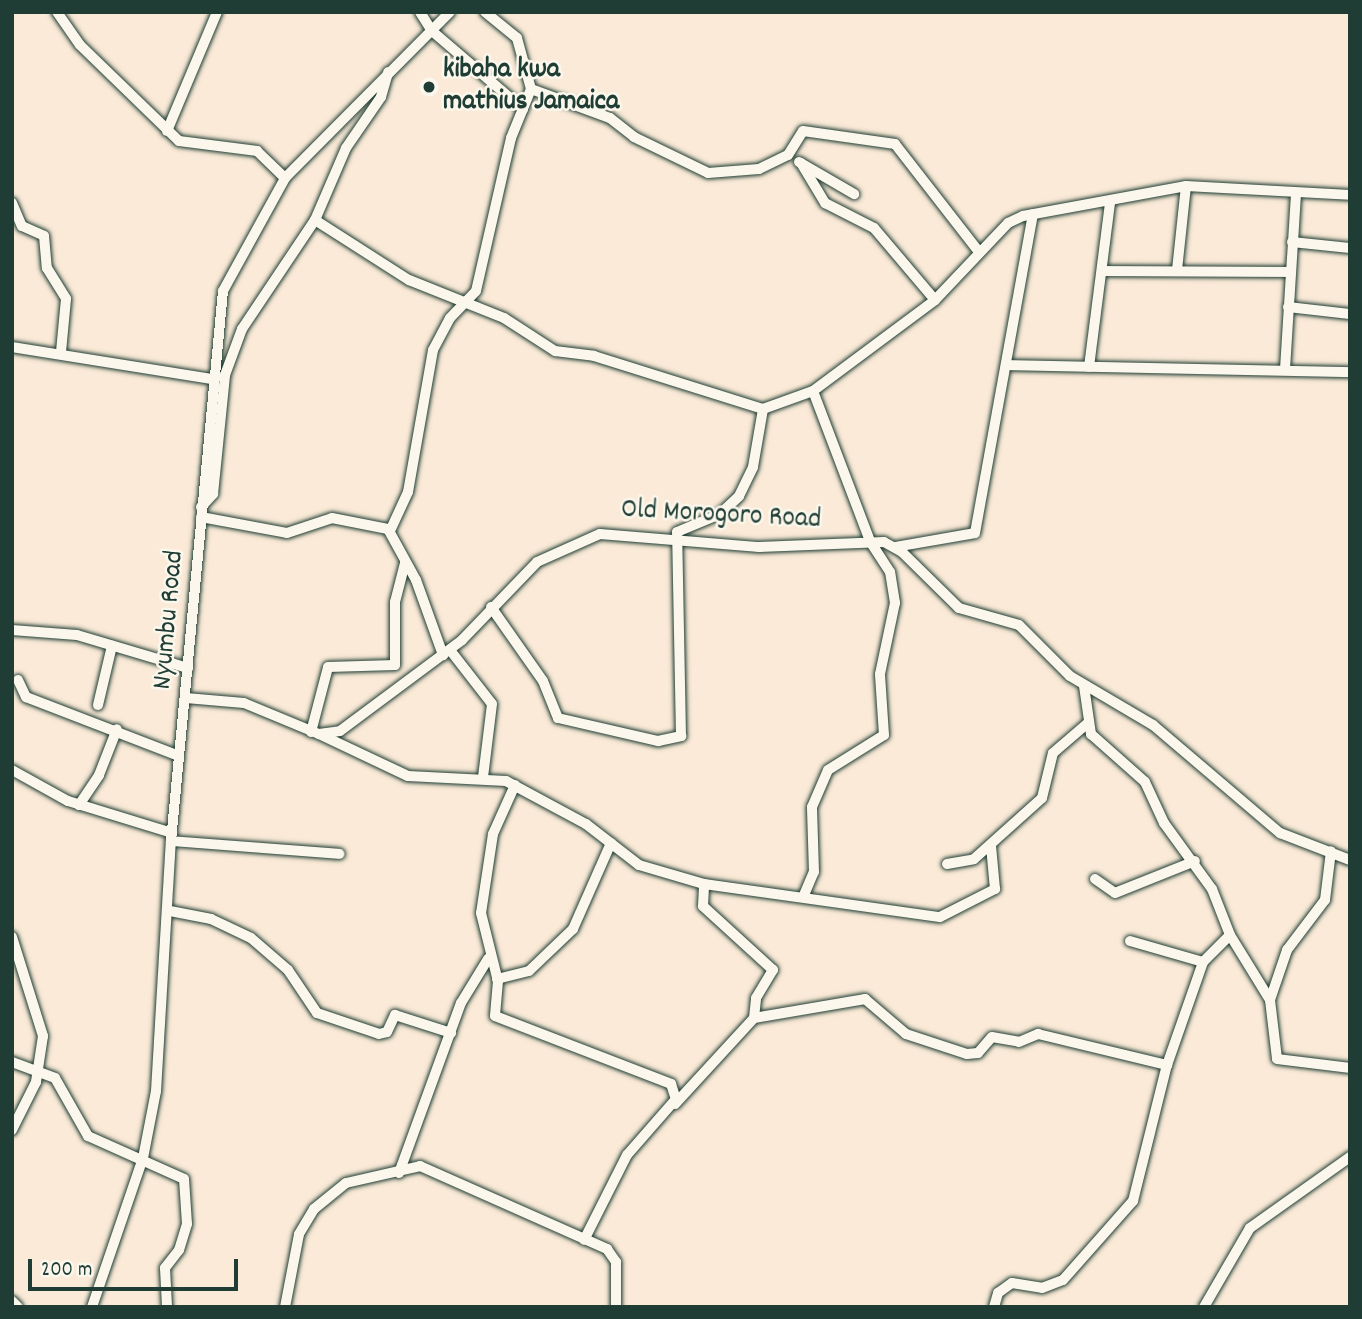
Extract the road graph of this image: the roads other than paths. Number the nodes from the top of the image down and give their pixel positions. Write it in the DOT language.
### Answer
graph roads {
  1 [pos="57,12"];
  2 [pos="217,12"];
  3 [pos="420,12"];
  4 [pos="450,12"];
  5 [pos="485,12"];
  6 [pos="432,31"];
  7 [pos="388,72"];
  8 [pos="531,89"];
  9 [pos="523,109"];
  10 [pos="167,131"];
  11 [pos="785,156"];
  12 [pos="800,163"];
  13 [pos="285,178"];
  14 [pos="1186,186"];
  15 [pos="854,194"];
  16 [pos="1296,194"];
  17 [pos="1350,195"];
  18 [pos="12,202"];
  19 [pos="1110,202"];
  20 [pos="1033,214"];
  21 [pos="314,220"];
  22 [pos="17,225"];
  23 [pos="1292,242"];
  24 [pos="1350,248"];
  25 [pos="979,252"];
  26 [pos="1177,270"];
  27 [pos="1102,271"];
  28 [pos="1290,272"];
  29 [pos="935,300"];
  30 [pos="464,306"];
  31 [pos="1287,307"];
  32 [pos="1350,314"];
  33 [pos="12,347"];
  34 [pos="61,352"];
  35 [pos="1008,365"];
  36 [pos="1089,368"];
  37 [pos="1285,369"];
  38 [pos="1350,372"];
  39 [pos="211,379"];
  40 [pos="813,391"];
  41 [pos="763,410"];
  42 [pos="201,512"];
  43 [pos="390,531"];
  44 [pos="676,536"];
  45 [pos="870,541"];
  46 [pos="895,547"];
  47 [pos="405,563"];
  48 [pos="491,607"];
  49 [pos="12,630"];
  50 [pos="112,646"];
  51 [pos="446,653"];
  52 [pos="188,668"];
  53 [pos="18,680"];
  54 [pos="1084,686"];
  55 [pos="186,698"];
  56 [pos="98,705"];
  57 [pos="1088,723"];
  58 [pos="117,729"];
  59 [pos="315,733"];
  60 [pos="179,756"];
  61 [pos="12,770"];
  62 [pos="484,777"];
  63 [pos="515,785"];
  64 [pos="79,805"];
  65 [pos="172,837"];
  66 [pos="611,843"];
  67 [pos="991,846"];
  68 [pos="1331,851"];
  69 [pos="339,854"];
  70 [pos="1195,860"];
  71 [pos="1350,860"];
  72 [pos="947,864"];
  73 [pos="1095,879"];
  74 [pos="704,884"];
  75 [pos="804,895"];
  76 [pos="170,911"];
  77 [pos="1230,935"];
  78 [pos="12,937"];
  79 [pos="1130,941"];
  80 [pos="488,960"];
  81 [pos="1203,962"];
  82 [pos="497,979"];
  83 [pos="1270,1000"];
  84 [pos="754,1018"];
  85 [pos="451,1033"];
  86 [pos="12,1062"];
  87 [pos="1167,1065"];
  88 [pos="41,1068"];
  89 [pos="1350,1068"];
  90 [pos="671,1084"];
  91 [pos="687,1091"];
  92 [pos="675,1104"];
  93 [pos="12,1130"];
  94 [pos="1350,1157"];
  95 [pos="143,1158"];
  96 [pos="399,1173"];
  97 [pos="584,1240"];
  98 [pos="12,1301"];
  99 [pos="18,1307"];
  100 [pos="92,1307"];
  101 [pos="167,1307"];
  102 [pos="285,1307"];
  103 [pos="616,1307"];
  104 [pos="994,1307"];
  105 [pos="1204,1307"];
  1 -- 10 [label="street"];
  2 -- 10 [label="street"];
  3 -- 6 [label="street"];
  4 -- 6 [label="street, Nyumbu Road"];
  5 -- 8 [label="street"];
  6 -- 7 [label="street, Nyumbu Road"];
  6 -- 9 [label="street"];
  7 -- 13 [label="street, Nyumbu Road"];
  7 -- 21 [label="street"];
  8 -- 9 [label="street"];
  8 -- 11 [label="street"];
  9 -- 30 [label="street"];
  10 -- 13 [label="street"];
  11 -- 12 [label="street"];
  11 -- 25 [label="street"];
  12 -- 15 [label="street"];
  12 -- 29 [label="street"];
  13 -- 39 [label="street, Nyumbu Road"];
  14 -- 16 [label="street"];
  14 -- 19 [label="street"];
  14 -- 26 [label="street"];
  16 -- 17 [label="street"];
  16 -- 23 [label="street"];
  18 -- 22 [label="street"];
  19 -- 20 [label="street"];
  19 -- 27 [label="street"];
  20 -- 25 [label="street"];
  20 -- 35 [label="street"];
  21 -- 30 [label="street"];
  21 -- 42 [label="street"];
  22 -- 34 [label="street"];
  23 -- 24 [label="street"];
  23 -- 28 [label="street"];
  25 -- 29 [label="street"];
  26 -- 27 [label="street"];
  26 -- 28 [label="street"];
  27 -- 36 [label="street"];
  28 -- 31 [label="street"];
  29 -- 40 [label="street"];
  30 -- 41 [label="street"];
  30 -- 43 [label="street"];
  31 -- 32 [label="street"];
  31 -- 37 [label="street"];
  33 -- 34 [label="street"];
  34 -- 39 [label="street"];
  35 -- 36 [label="street"];
  35 -- 46 [label="street"];
  36 -- 37 [label="street"];
  37 -- 38 [label="street"];
  39 -- 42 [label="street, Nyumbu Road"];
  40 -- 41 [label="street"];
  40 -- 45 [label="street"];
  41 -- 44 [label="street"];
  42 -- 43 [label="street"];
  42 -- 52 [label="street, Nyumbu Road"];
  43 -- 47 [label="street"];
  44 -- 45 [label="street, Old Morogoro Road"];
  44 -- 48 [label="street, Old Morogoro Road"];
  44 -- 48 [label="street"];
  45 -- 46 [label="street, Old Morogoro Road"];
  45 -- 75 [label="street"];
  46 -- 54 [label="street"];
  47 -- 51 [label="street"];
  47 -- 59 [label="street"];
  48 -- 51 [label="street, Old Morogoro Road"];
  49 -- 50 [label="street"];
  50 -- 52 [label="street"];
  50 -- 56 [label="street"];
  51 -- 59 [label="street, Old Morogoro Road"];
  51 -- 62 [label="street"];
  52 -- 55 [label="street, Nyumbu Road"];
  53 -- 58 [label="street"];
  54 -- 57 [label="street"];
  54 -- 68 [label="street"];
  55 -- 59 [label="street"];
  55 -- 60 [label="street, Nyumbu Road"];
  57 -- 67 [label="street"];
  57 -- 70 [label="street"];
  58 -- 60 [label="street"];
  58 -- 64 [label="street"];
  59 -- 62 [label="street"];
  60 -- 65 [label="street, Nyumbu Road"];
  61 -- 64 [label="street"];
  62 -- 63 [label="street"];
  63 -- 66 [label="street"];
  63 -- 80 [label="street"];
  64 -- 65 [label="street"];
  65 -- 69 [label="street"];
  65 -- 76 [label="street, Nyumbu Road"];
  66 -- 74 [label="street"];
  66 -- 82 [label="street"];
  67 -- 72 [label="street"];
  67 -- 75 [label="street"];
  68 -- 71 [label="street"];
  68 -- 83 [label="street"];
  70 -- 73 [label="street"];
  70 -- 77 [label="street"];
  74 -- 75 [label="street"];
  74 -- 84 [label="street"];
  76 -- 85 [label="street"];
  76 -- 95 [label="street, Nyumbu Road"];
  77 -- 81 [label="street"];
  77 -- 83 [label="street"];
  78 -- 88 [label="street"];
  79 -- 81 [label="street"];
  80 -- 82 [label="street"];
  80 -- 85 [label="street"];
  81 -- 87 [label="street"];
  82 -- 90 [label="street"];
  83 -- 89 [label="street"];
  84 -- 87 [label="street"];
  84 -- 91 [label="street"];
  85 -- 96 [label="street"];
  86 -- 88 [label="street"];
  87 -- 104 [label="street"];
  88 -- 93 [label="street"];
  88 -- 95 [label="street"];
  90 -- 91 [label="street"];
  90 -- 92 [label="street"];
  91 -- 92 [label="street"];
  92 -- 97 [label="street"];
  94 -- 105 [label="street"];
  95 -- 100 [label="street, Nyumbu Road"];
  95 -- 101 [label="street"];
  96 -- 97 [label="street"];
  96 -- 102 [label="street"];
  97 -- 103 [label="street"];
  98 -- 99 [label="street"];
}
